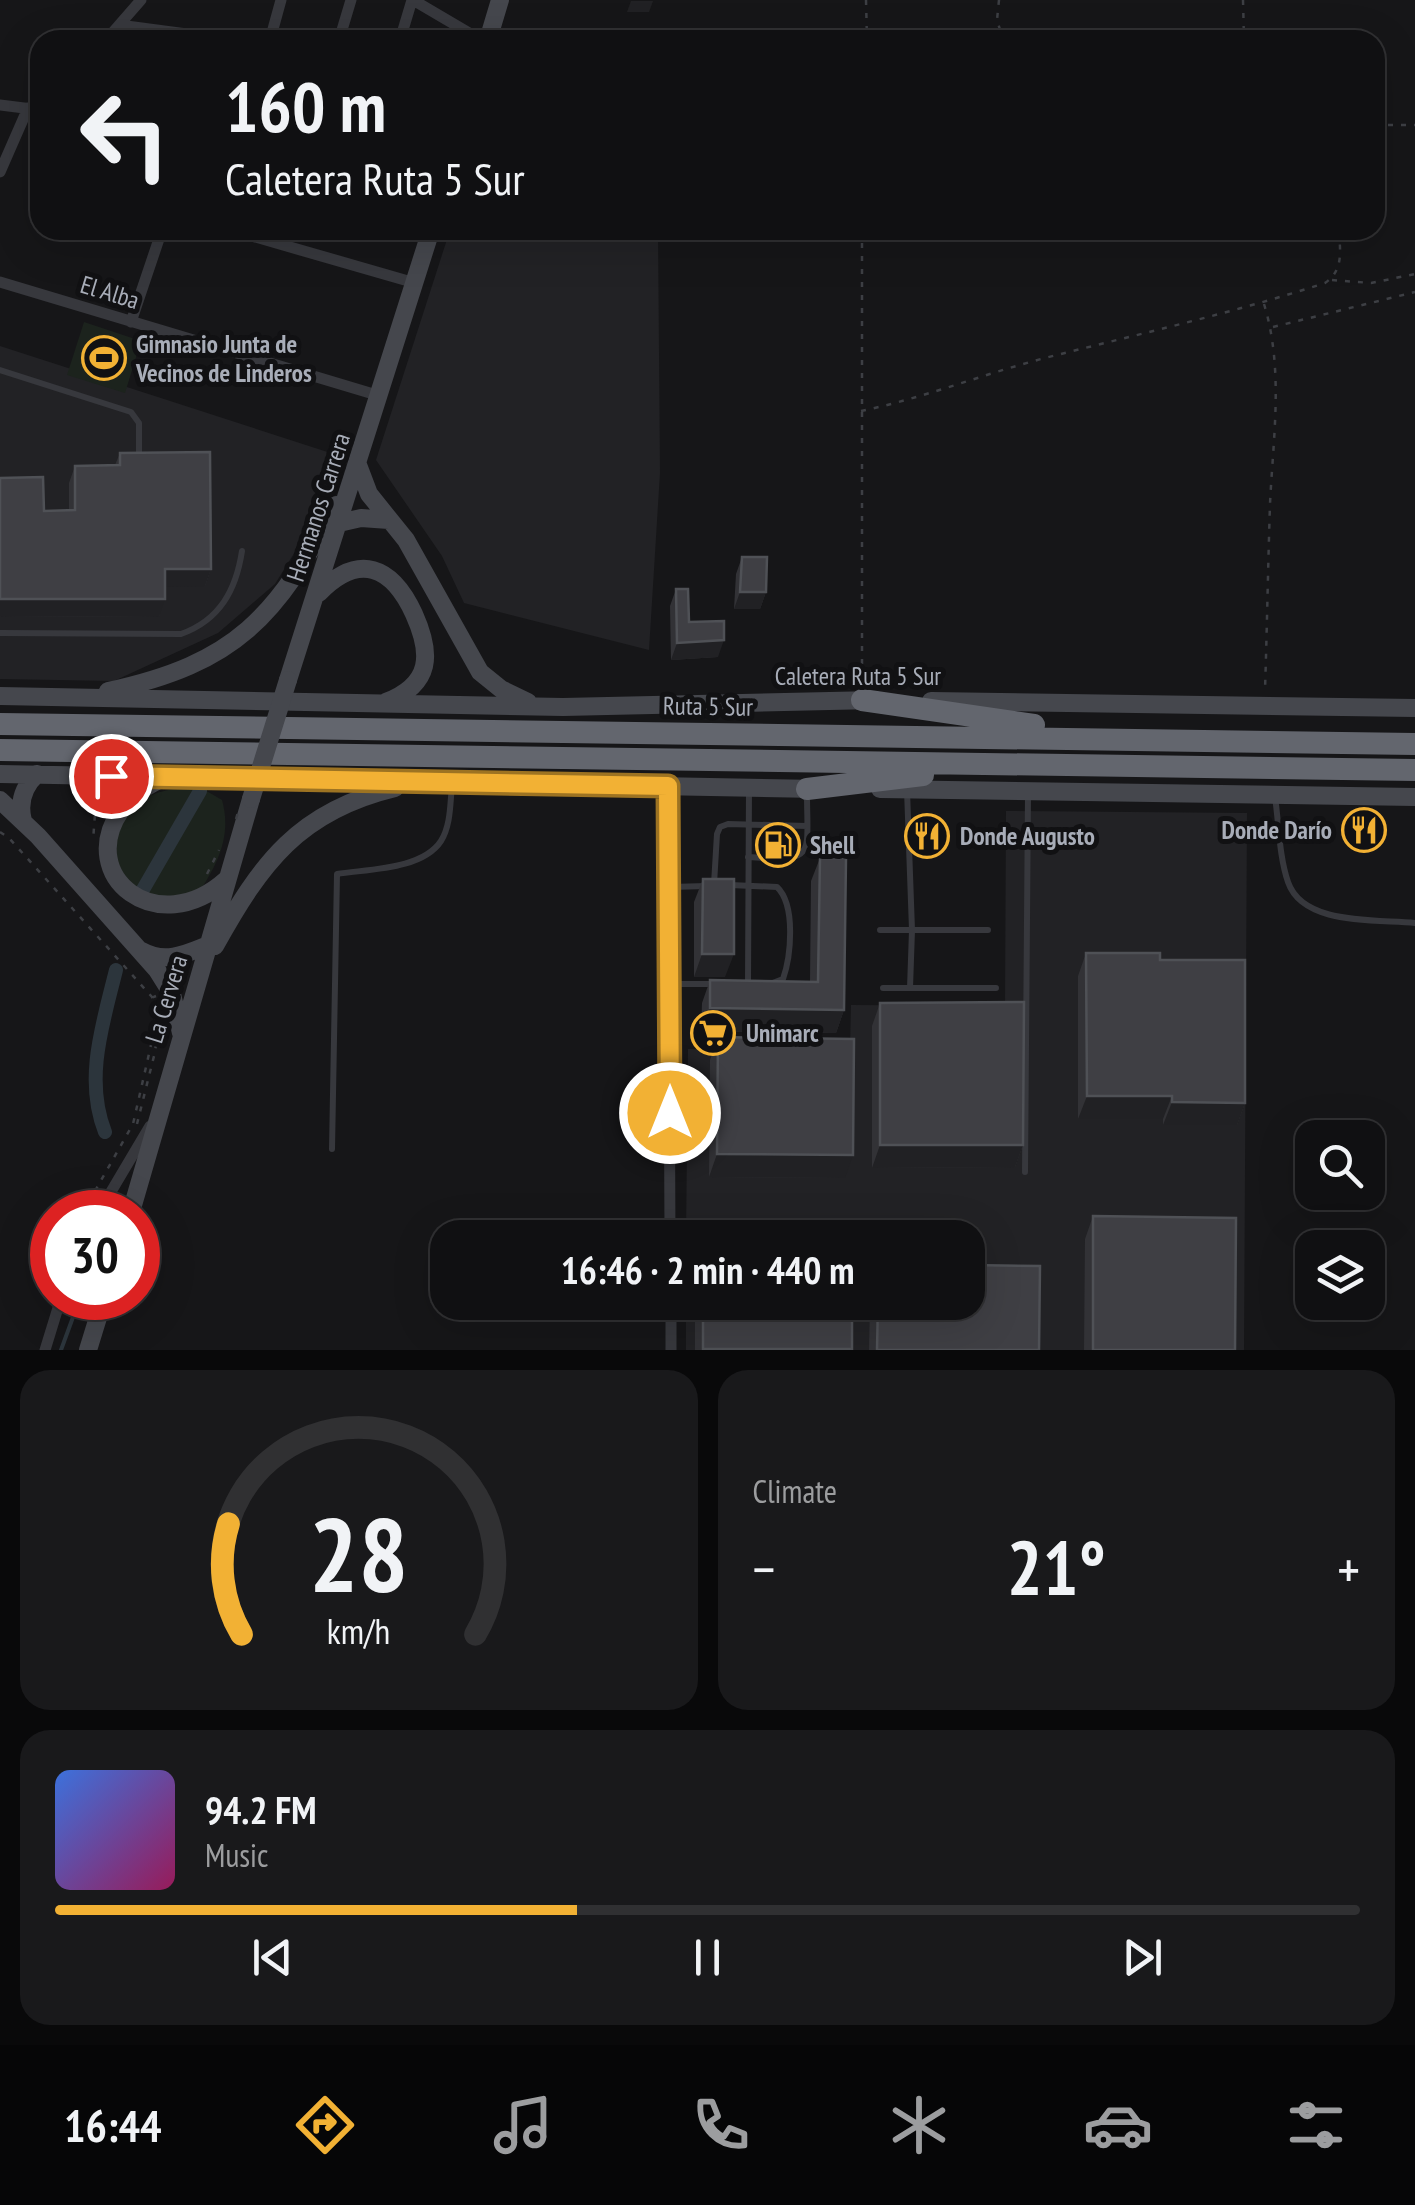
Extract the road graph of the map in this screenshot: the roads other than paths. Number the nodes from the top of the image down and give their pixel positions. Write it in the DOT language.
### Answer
graph roads {
  1 [pos="140,0"];
  2 [pos="282,0"];
  3 [pos="351,0"];
  4 [pos="413,0"];
  5 [pos="500,0"];
  6 [pos="119,25"];
  7 [pos="115,30"];
  8 [pos="157,30"];
  9 [pos="273,30"];
  10 [pos="342,30"];
  11 [pos="403,30"];
  12 [pos="466,30"];
  13 [pos="488,30"];
  14 [pos="0,105"];
  15 [pos="30,109"];
  16 [pos="30,116"];
  17 [pos="0,172"];
  18 [pos="159,240"];
  19 [pos="266,240"];
  20 [pos="428,240"];
  21 [pos="0,282"];
  22 [pos="415,283"];
  23 [pos="131,322"];
  24 [pos="0,370"];
  25 [pos="380,396"];
  26 [pos="138,464"];
  27 [pos="358,465"];
  28 [pos="389,520"];
  29 [pos="339,524"];
  30 [pos="242,551"];
  31 [pos="316,597"];
  32 [pos="0,633"];
  33 [pos="0,696"];
  34 [pos="72,697"];
  35 [pos="862,700"];
  36 [pos="383,703"];
  37 [pos="540,706"];
  38 [pos="1415,708"];
  39 [pos="0,724"];
  40 [pos="1162,740"];
  41 [pos="1415,744"];
  42 [pos="0,750"];
  43 [pos="1022,763"];
  44 [pos="1415,770"];
  45 [pos="0,774"];
  46 [pos="38,774"];
  47 [pos="164,776"];
  48 [pos="444,782"];
  49 [pos="668,786"];
  50 [pos="749,787"];
  51 [pos="808,788"];
  52 [pos="907,789"];
  53 [pos="1028,792"];
  54 [pos="1275,795"];
  55 [pos="1415,797"];
  56 [pos="0,800"];
  57 [pos="251,800"];
  58 [pos="23,821"];
  59 [pos="749,824"];
  60 [pos="807,826"];
  61 [pos="748,857"];
  62 [pos="226,880"];
  63 [pos="748,884"];
  64 [pos="714,886"];
  65 [pos="668,887"];
  66 [pos="1415,923"];
  67 [pos="880,930"];
  68 [pos="912,930"];
  69 [pos="988,930"];
  70 [pos="208,945"];
  71 [pos="138,948"];
  72 [pos="198,977"];
  73 [pos="748,983"];
  74 [pos="669,984"];
  75 [pos="883,988"];
  76 [pos="910,988"];
  77 [pos="996,988"];
  78 [pos="181,1037"];
  79 [pos="158,1113"];
  80 [pos="332,1149"];
  81 [pos="1026,1172"];
  82 [pos="113,1190"];
  83 [pos="135,1190"];
  84 [pos="670,1220"];
  85 [pos="55,1320"];
  86 [pos="97,1320"];
  87 [pos="671,1320"];
  88 [pos="45,1350"];
  89 [pos="88,1350"];
  90 [pos="671,1350"];
  1 -- 6 [label="street"];
  2 -- 9 [label="street"];
  3 -- 10 [label="street"];
  4 -- 11 [label="street"];
  4 -- 12 [label="street"];
  5 -- 13 [label="main road"];
  6 -- 7 [label="street"];
  6 -- 8 [label="street"];
  14 -- 15 [label="street"];
  16 -- 17 [label="street"];
  18 -- 23 [label="street"];
  19 -- 22 [label="street"];
  20 -- 22 [label="main road, Hermanos Carrera"];
  21 -- 23 [label="street, El Alba"];
  22 -- 25 [label="main road, Hermanos Carrera"];
  23 -- 25 [label="street, El Alba"];
  24 -- 26 [label="lane"];
  25 -- 27 [label="main road, Hermanos Carrera"];
  27 -- 28 [label="main road"];
  27 -- 29 [label="main road, Hermanos Carrera"];
  27 -- 34 [label="main road"];
  28 -- 29 [label="main road"];
  28 -- 37 [label="main road"];
  29 -- 31 [label="main road, Hermanos Carrera"];
  30 -- 32 [label="lane"];
  31 -- 36 [label="main road"];
  31 -- 57 [label="main road, Hermanos Carrera, bridge"];
  33 -- 34 [label="main road, Caletera Ruta 5 Sur"];
  34 -- 36 [label="main road, Caletera Ruta 5 Sur"];
  35 -- 37 [label="main road, Caletera Ruta 5 Sur"];
  35 -- 38 [label="main road, Caletera Ruta 5 Sur"];
  35 -- 40 [label="highway"];
  36 -- 37 [label="main road, Caletera Ruta 5 Sur"];
  39 -- 40 [label="highway, Ruta 5 Sur"];
  40 -- 41 [label="highway, Ruta 5 Sur"];
  42 -- 43 [label="highway"];
  43 -- 44 [label="highway"];
  43 -- 51 [label="highway"];
  45 -- 46 [label="main road"];
  46 -- 47 [label="main road"];
  46 -- 58 [label="main road"];
  47 -- 48 [label="main road"];
  47 -- 62 [label="main road"];
  48 -- 49 [label="main road"];
  48 -- 72 [label="main road"];
  48 -- 80 [label="lane"];
  49 -- 50 [label="main road"];
  49 -- 65 [label="street"];
  50 -- 51 [label="main road"];
  50 -- 59 [label="lane"];
  51 -- 52 [label="main road"];
  51 -- 60 [label="lane"];
  52 -- 53 [label="main road"];
  52 -- 68 [label="lane"];
  53 -- 54 [label="main road"];
  53 -- 81 [label="lane"];
  54 -- 55 [label="main road"];
  54 -- 66 [label="lane"];
  56 -- 58 [label="main road"];
  57 -- 62 [label="main road, La Cervera"];
  58 -- 71 [label="main road"];
  59 -- 60 [label="lane"];
  59 -- 61 [label="lane"];
  59 -- 64 [label="lane"];
  60 -- 61 [label="lane"];
  61 -- 63 [label="lane"];
  62 -- 70 [label="main road, La Cervera"];
  63 -- 64 [label="lane"];
  63 -- 73 [label="lane"];
  63 -- 73 [label="lane"];
  64 -- 65 [label="lane"];
  65 -- 74 [label="street"];
  67 -- 68 [label="lane"];
  68 -- 69 [label="lane"];
  68 -- 76 [label="lane"];
  70 -- 71 [label="main road"];
  70 -- 72 [label="main road, La Cervera"];
  71 -- 78 [label="main road"];
  72 -- 78 [label="main road, La Cervera"];
  73 -- 74 [label="lane"];
  74 -- 84 [label="street"];
  75 -- 76 [label="lane"];
  76 -- 77 [label="lane"];
  78 -- 79 [label="main road, La Cervera"];
  79 -- 82 [label="street"];
  79 -- 83 [label="main road, La Cervera"];
  85 -- 88 [label="street"];
  86 -- 89 [label="main road"];
  87 -- 90 [label="street"];
}
